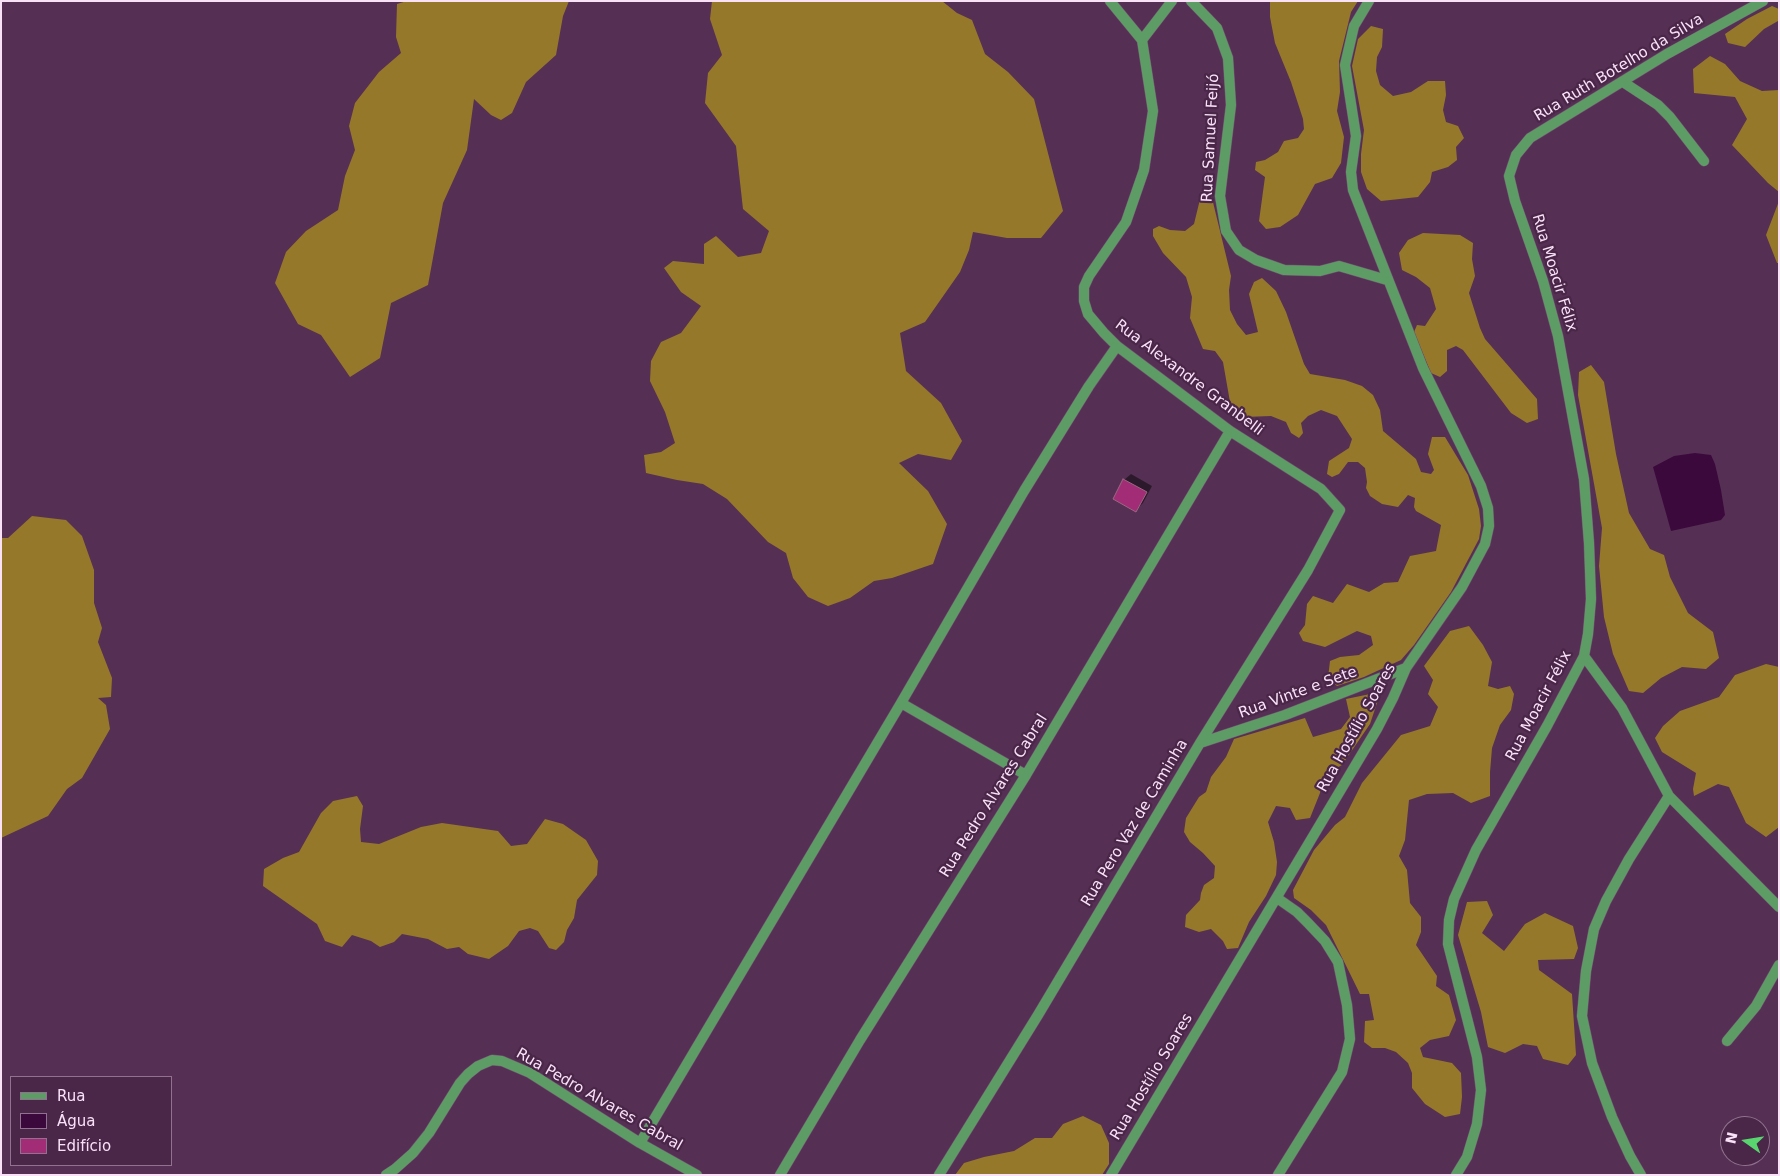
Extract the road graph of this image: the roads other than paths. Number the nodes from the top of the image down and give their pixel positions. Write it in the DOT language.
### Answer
graph roads {
  1 [pos="1110,1"];
  2 [pos="1172,1"];
  3 [pos="1191,1"];
  4 [pos="1368,1"];
  5 [pos="1762,1"];
  6 [pos="1142,40"];
  7 [pos="1623,82"];
  8 [pos="1704,161"];
  9 [pos="1509,176"];
  10 [pos="1387,280"];
  11 [pos="1117,346"];
  12 [pos="1230,431"];
  13 [pos="1321,489"];
  14 [pos="1584,656"];
  15 [pos="1406,668"];
  16 [pos="901,704"];
  17 [pos="1200,743"];
  18 [pos="1026,775"];
  19 [pos="1669,796"];
  20 [pos="1277,898"];
  21 [pos="1779,907"];
  22 [pos="1779,965"];
  23 [pos="1727,1041"];
  24 [pos="640,1142"];
  25 [pos="386,1175"];
  26 [pos="697,1175"];
  27 [pos="780,1175"];
  28 [pos="939,1175"];
  29 [pos="1111,1175"];
  30 [pos="1278,1175"];
  31 [pos="1456,1175"];
  32 [pos="1641,1175"];
  1 -- 6 [label="street"];
  2 -- 6 [label="street"];
  3 -- 10 [label="street, Rua Samuel Feijó"];
  4 -- 10 [label="street, Rua Hostílio Soares"];
  5 -- 7 [label="street, Rua Ruth Botelho da Silva"];
  6 -- 11 [label="street, Rua Alexandre Granbelli"];
  7 -- 8 [label="street"];
  7 -- 9 [label="street, Rua Ruth Botelho da Silva"];
  9 -- 14 [label="street, Rua Moacir Félix"];
  10 -- 15 [label="street, Rua Hostílio Soares"];
  11 -- 12 [label="street, Rua Alexandre Granbelli"];
  11 -- 16 [label="street"];
  12 -- 13 [label="street, Rua Alexandre Granbelli"];
  12 -- 18 [label="street, Rua Pedro Alvares Cabral"];
  13 -- 17 [label="street, Rua Pero Vaz de Caminha"];
  14 -- 19 [label="street"];
  14 -- 31 [label="street, Rua Moacir Félix"];
  15 -- 17 [label="street, Rua Vinte e Sete"];
  15 -- 20 [label="street, Rua Hostílio Soares"];
  16 -- 18 [label="street"];
  16 -- 24 [label="street"];
  17 -- 28 [label="street, Rua Pero Vaz de Caminha"];
  18 -- 27 [label="street, Rua Pedro Alvares Cabral"];
  19 -- 21 [label="street"];
  19 -- 32 [label="street"];
  20 -- 29 [label="street, Rua Hostílio Soares"];
  20 -- 30 [label="street"];
  22 -- 23 [label="street"];
  24 -- 25 [label="street, Rua Pedro Alvares Cabral"];
  24 -- 26 [label="street, Rua Pedro Alvares Cabral"];
}
